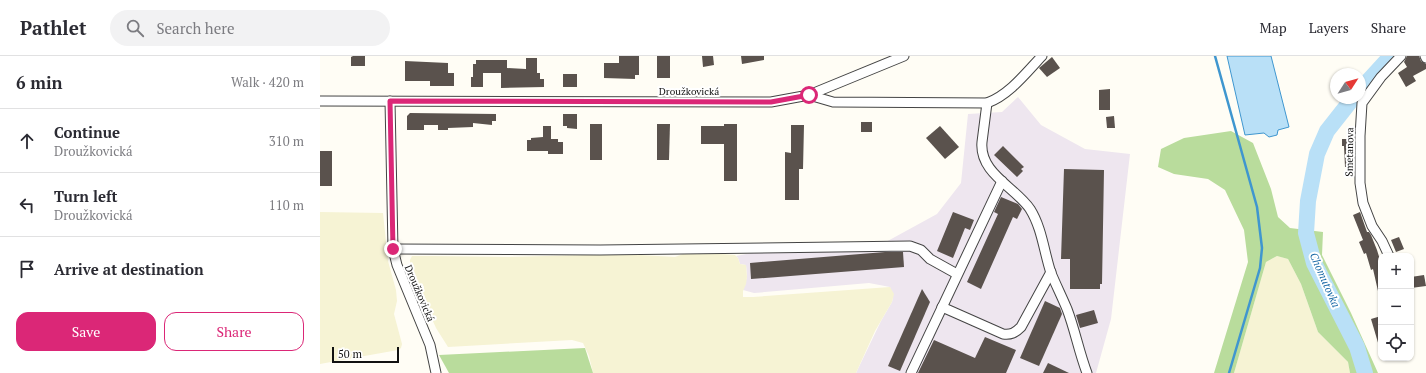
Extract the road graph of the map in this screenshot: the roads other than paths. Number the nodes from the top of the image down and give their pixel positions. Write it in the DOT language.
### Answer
graph roads {
  1 [pos="904,56"];
  2 [pos="1042,56"];
  3 [pos="1401,56"];
  4 [pos="809,95"];
  5 [pos="320,101"];
  6 [pos="390,101"];
  7 [pos="987,103"];
  8 [pos="1002,181"];
  9 [pos="393,249"];
  10 [pos="1388,253"];
  11 [pos="1051,272"];
  12 [pos="957,274"];
  13 [pos="942,307"];
  14 [pos="436,373"];
  15 [pos="911,373"];
  16 [pos="1087,373"];
  1 -- 4 [label="street"];
  2 -- 7 [label="street"];
  3 -- 10 [label="street, Smetanova"];
  4 -- 6 [label="street, Droužkovická"];
  4 -- 7 [label="street, Droužkovická"];
  5 -- 6 [label="street, Droužkovická"];
  6 -- 9 [label="street, Droužkovická"];
  7 -- 8 [label="street"];
  8 -- 11 [label="street"];
  8 -- 12 [label="street"];
  9 -- 12 [label="street"];
  9 -- 14 [label="street, Droužkovická"];
  11 -- 13 [label="street"];
  11 -- 16 [label="street"];
  12 -- 13 [label="street"];
  13 -- 15 [label="street"];
}
